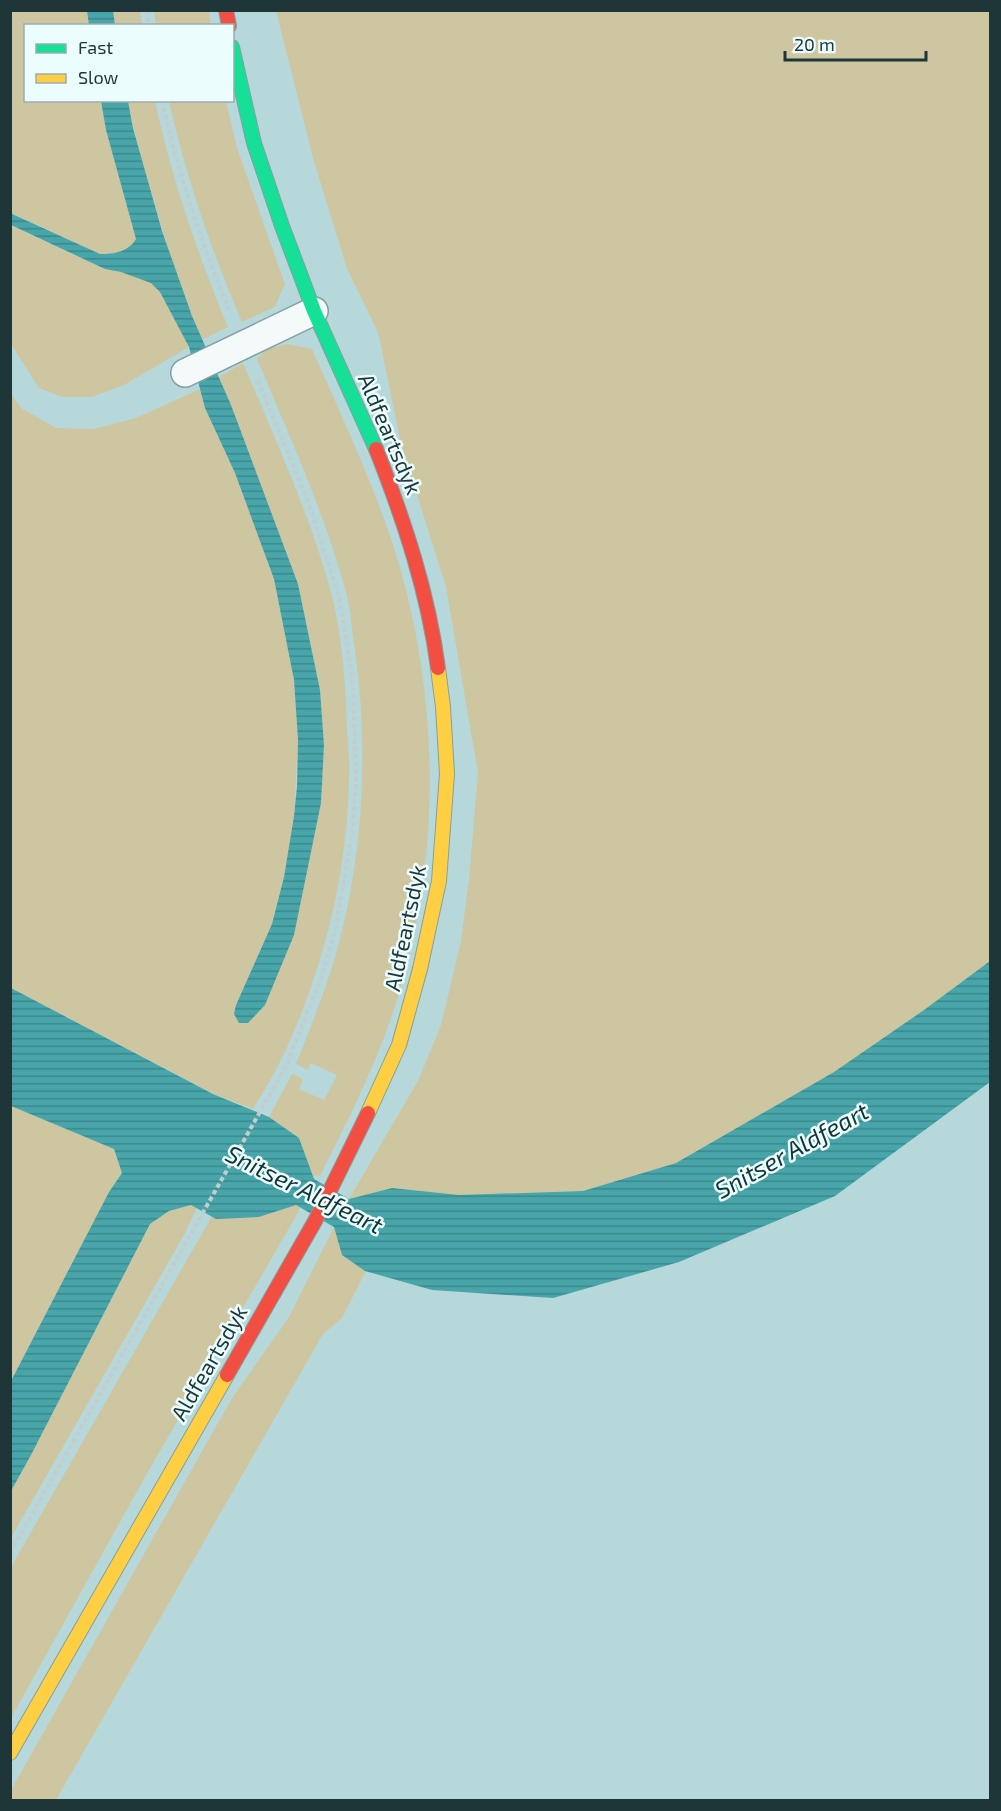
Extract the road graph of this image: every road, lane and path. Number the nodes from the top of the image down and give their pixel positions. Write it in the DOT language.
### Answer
graph roads {
  1 [pos="234,56"];
  2 [pos="162,102"];
  3 [pos="314,311"];
  4 [pos="243,344"];
  5 [pos="184,372"];
  6 [pos="10,1553"];
  7 [pos="10,1753"];
  1 -- 3 [label="street, Aldfeartsdyk"];
  2 -- 4 [label="path"];
  3 -- 4 [label="lane"];
  3 -- 7 [label="street, Aldfeartsdyk"];
  4 -- 5 [label="lane"];
  4 -- 6 [label="path"];
}
